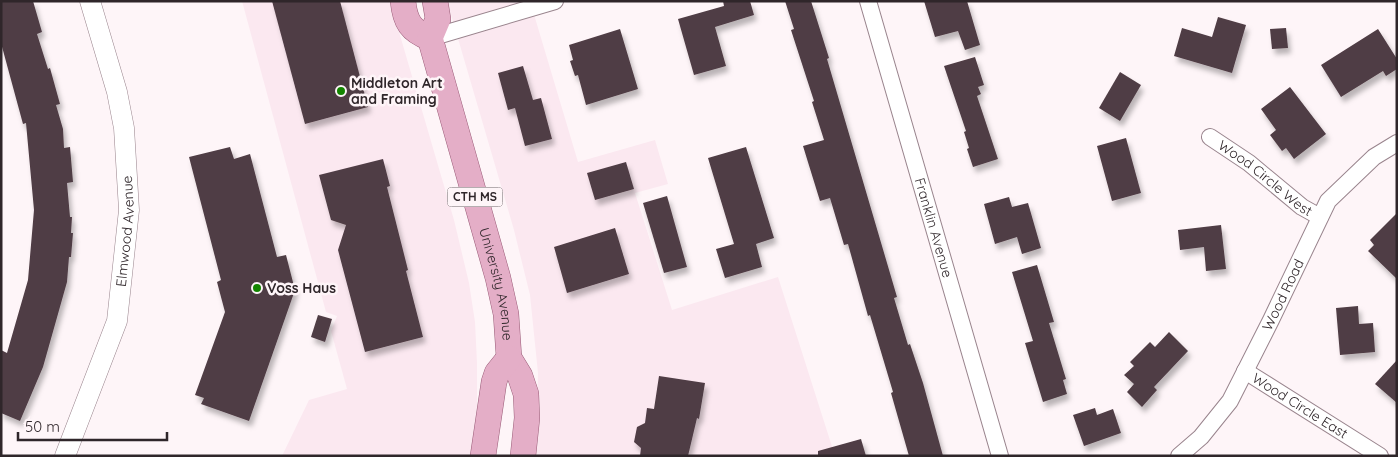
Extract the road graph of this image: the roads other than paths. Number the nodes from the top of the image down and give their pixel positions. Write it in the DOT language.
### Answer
graph roads {
  1 [pos="90,1"];
  2 [pos="403,1"];
  3 [pos="435,1"];
  4 [pos="555,1"];
  5 [pos="868,1"];
  6 [pos="430,38"];
  7 [pos="1210,138"];
  8 [pos="1397,143"];
  9 [pos="1320,217"];
  10 [pos="509,358"];
  11 [pos="1245,371"];
  12 [pos="66,456"];
  13 [pos="482,456"];
  14 [pos="522,456"];
  15 [pos="1000,456"];
  16 [pos="1179,456"];
  17 [pos="1380,456"];
  1 -- 12 [label="street, Elmwood Avenue"];
  2 -- 6 [label="main road"];
  3 -- 6 [label="main road"];
  4 -- 6 [label="street"];
  5 -- 15 [label="street, Franklin Avenue"];
  6 -- 10 [label="main road, University Avenue / CTH MS"];
  7 -- 9 [label="street, Wood Circle West"];
  8 -- 9 [label="street, Wood Road"];
  9 -- 11 [label="street, Wood Road"];
  10 -- 13 [label="main road, University Avenue"];
  10 -- 14 [label="main road, University Avenue / CTH MS"];
  11 -- 16 [label="street, Wood Road"];
  11 -- 17 [label="street, Wood Circle East"];
}
